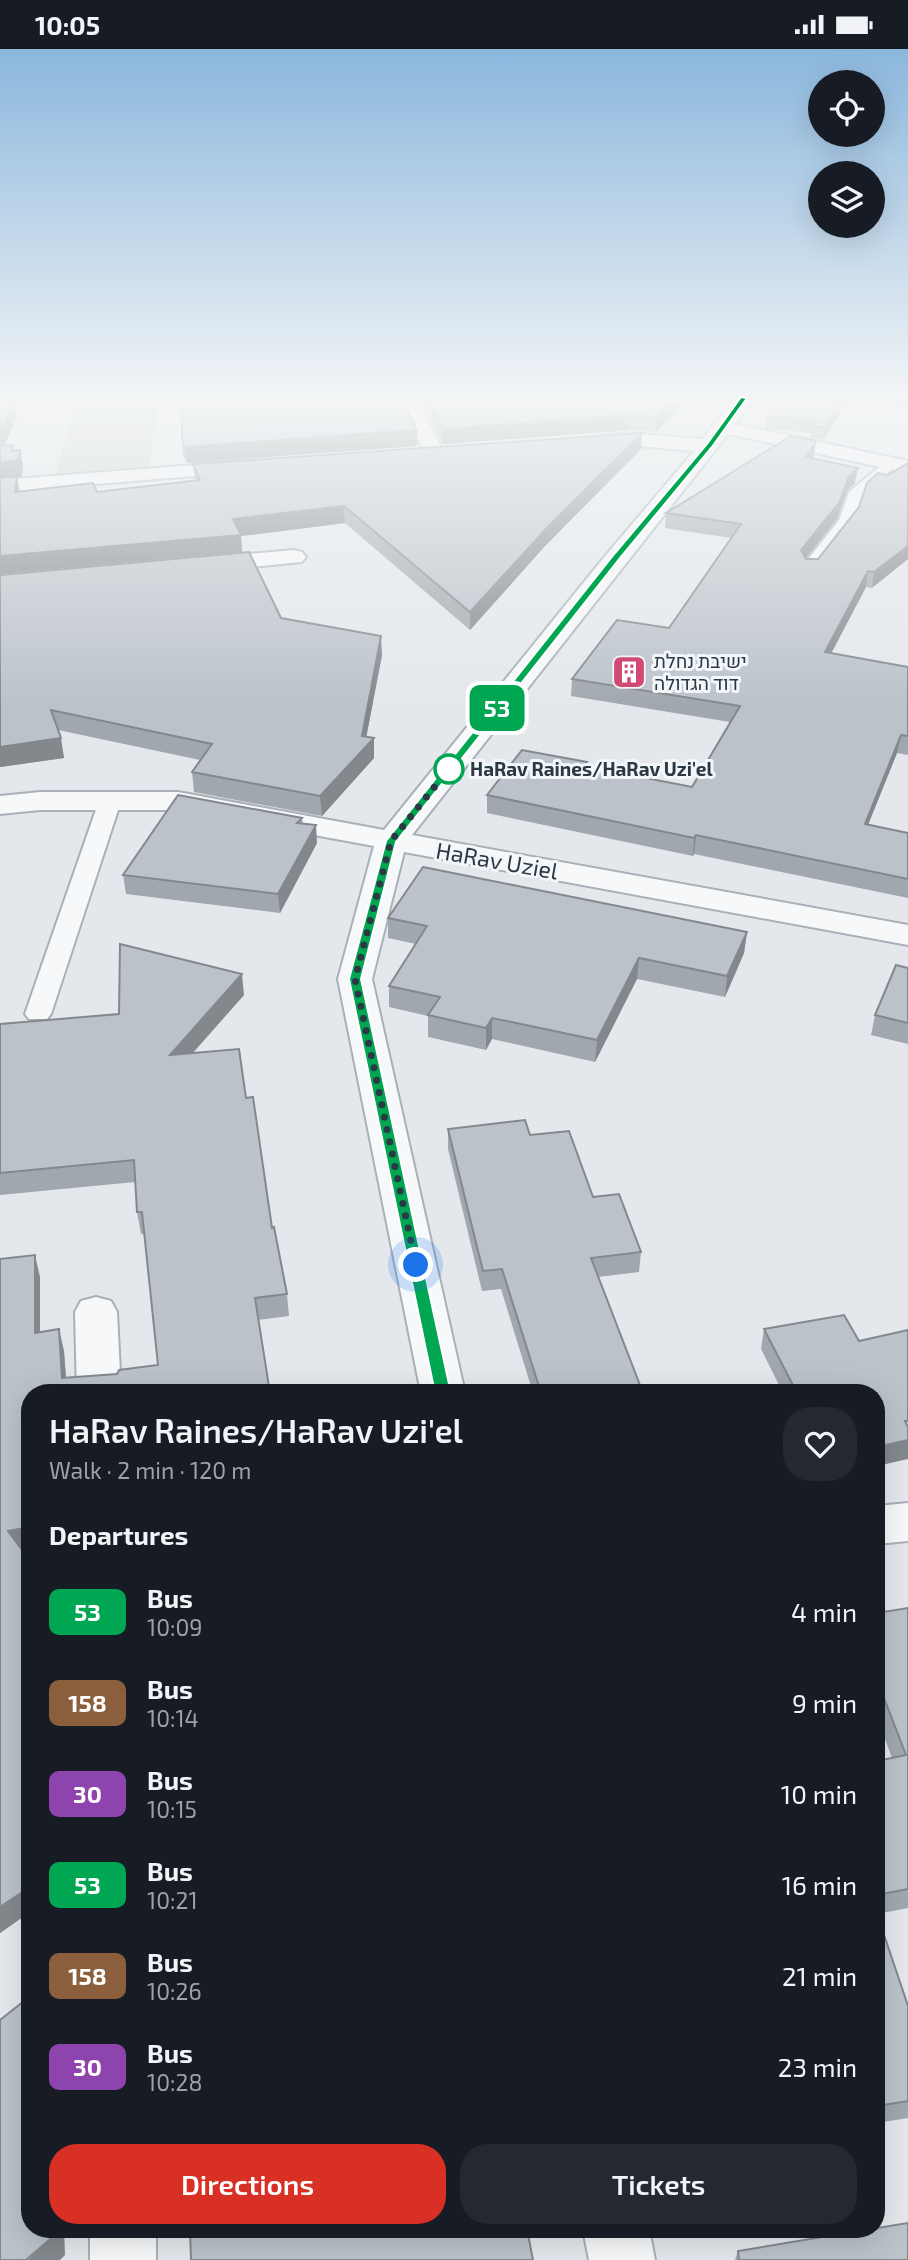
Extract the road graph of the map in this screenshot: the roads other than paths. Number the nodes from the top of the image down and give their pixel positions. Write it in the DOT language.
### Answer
graph roads {
  1 [pos="662,501"];
  2 [pos="853,501"];
  3 [pos="294,557"];
  4 [pos="174,567"];
  5 [pos="810,568"];
  6 [pos="110,801"];
  7 [pos="0,806"];
  8 [pos="391,841"];
  9 [pos="908,935"];
  10 [pos="38,1014"];
  11 [pos="96,1313"];
  12 [pos="99,1384"];
  13 [pos="441,1384"];
  14 [pos="908,1522"];
  15 [pos="885,1524"];
  16 [pos="122,2238"];
  17 [pos="618,2238"];
  18 [pos="123,2260"];
  19 [pos="622,2260"];
  1 -- 8 [label="street"];
  2 -- 5 [label="lane"];
  3 -- 4 [label="street"];
  6 -- 7 [label="street, HaRav Uziel"];
  6 -- 8 [label="street, HaRav Uziel"];
  6 -- 10 [label="lane"];
  8 -- 9 [label="street, HaRav Uziel"];
  8 -- 13 [label="street"];
  11 -- 12 [label="street"];
  14 -- 15 [label="street"];
  16 -- 18 [label="street"];
  17 -- 19 [label="street"];
}
